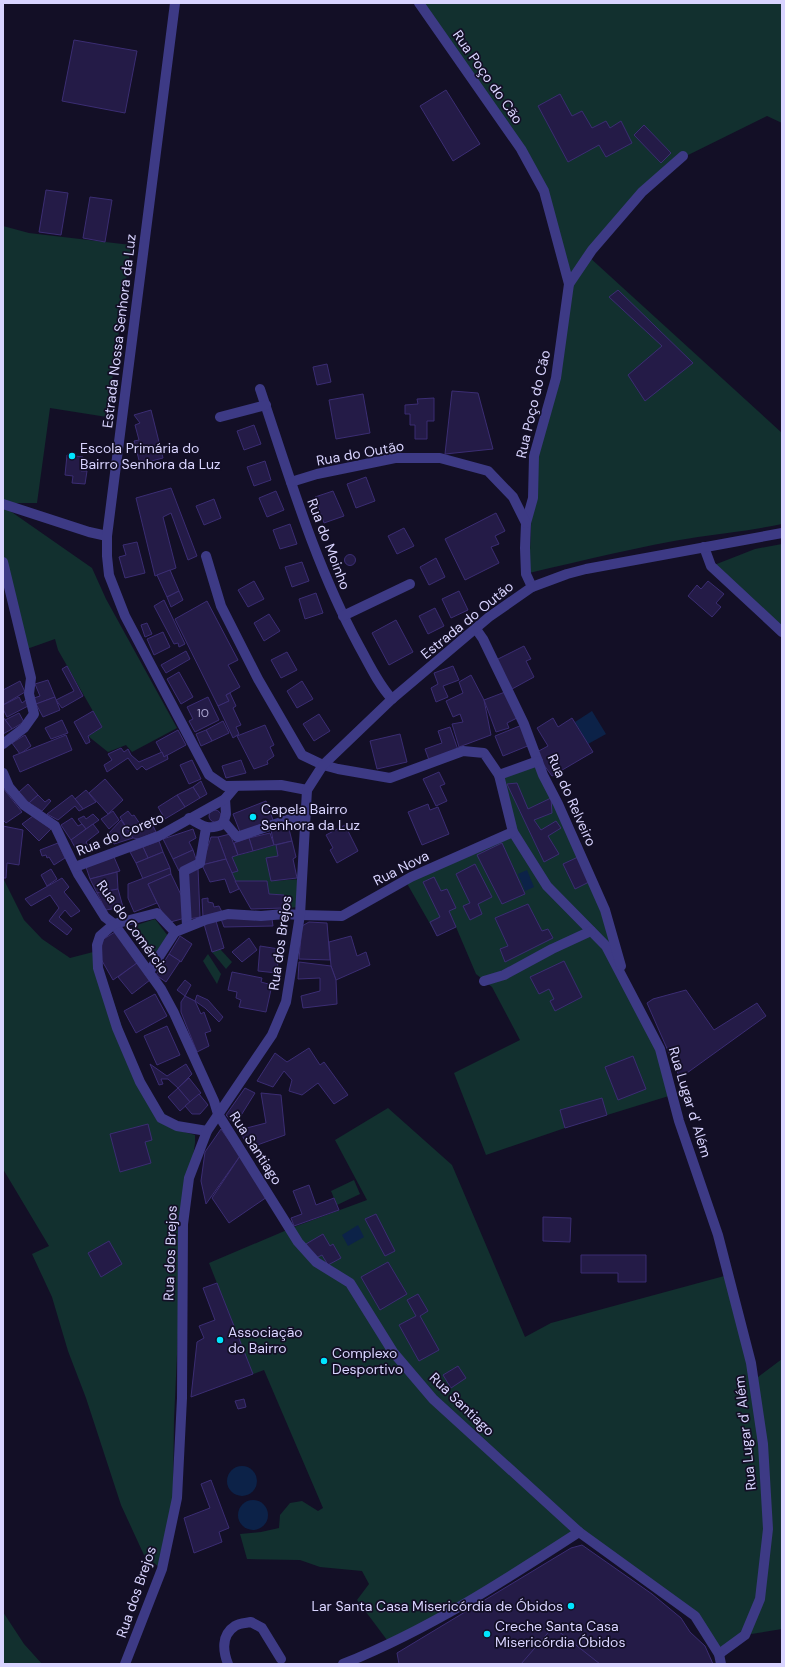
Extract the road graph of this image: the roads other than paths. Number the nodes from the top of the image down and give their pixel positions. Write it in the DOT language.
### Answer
graph roads {
  1 [pos="175,3"];
  2 [pos="419,3"];
  3 [pos="683,156"];
  4 [pos="569,284"];
  5 [pos="260,389"];
  6 [pos="266,405"];
  7 [pos="220,417"];
  8 [pos="291,482"];
  9 [pos="3,504"];
  10 [pos="526,523"];
  11 [pos="782,533"];
  12 [pos="107,536"];
  13 [pos="704,547"];
  14 [pos="206,556"];
  15 [pos="3,562"];
  16 [pos="410,584"];
  17 [pos="532,588"];
  18 [pos="342,616"];
  19 [pos="476,628"];
  20 [pos="782,632"];
  21 [pos="392,699"];
  22 [pos="3,744"];
  23 [pos="538,761"];
  24 [pos="323,765"];
  25 [pos="3,773"];
  26 [pos="499,776"];
  27 [pos="235,787"];
  28 [pos="307,790"];
  29 [pos="225,799"];
  30 [pos="305,814"];
  31 [pos="189,818"];
  32 [pos="224,822"];
  33 [pos="206,828"];
  34 [pos="513,832"];
  35 [pos="75,867"];
  36 [pos="300,915"];
  37 [pos="114,924"];
  38 [pos="187,926"];
  39 [pos="591,931"];
  40 [pos="175,932"];
  41 [pos="149,972"];
  42 [pos="484,981"];
  43 [pos="628,989"];
  44 [pos="218,1114"];
  45 [pos="207,1131"];
  46 [pos="579,1532"];
  47 [pos="281,1659"];
  48 [pos="720,1659"];
  49 [pos="125,1664"];
  50 [pos="228,1664"];
  51 [pos="343,1664"];
  1 -- 12 [label="street, Estrada Nossa Senhora da Luz"];
  2 -- 4 [label="street, Rua Poço do Cão"];
  3 -- 4 [label="street"];
  4 -- 10 [label="street, Rua Poço do Cão"];
  5 -- 6 [label="street, Rua do Moinho"];
  6 -- 7 [label="street"];
  6 -- 8 [label="street, Rua do Moinho"];
  8 -- 10 [label="street, Rua do Outão"];
  8 -- 18 [label="street, Rua do Moinho"];
  9 -- 12 [label="street"];
  10 -- 17 [label="street, Rua Poço do Cão"];
  11 -- 13 [label="street, Estrada do Outão"];
  12 -- 27 [label="street, Estrada Nossa Senhora da Luz"];
  13 -- 17 [label="street, Estrada do Outão"];
  13 -- 20 [label="street"];
  14 -- 24 [label="street"];
  15 -- 22 [label="street"];
  16 -- 18 [label="street"];
  17 -- 19 [label="street, Estrada do Outão"];
  18 -- 21 [label="street, Rua do Moinho"];
  19 -- 21 [label="street, Estrada do Outão"];
  19 -- 23 [label="street, Rua do Relveiro"];
  21 -- 24 [label="street, Estrada do Outão"];
  23 -- 26 [label="street"];
  23 -- 43 [label="street, Rua do Relveiro"];
  24 -- 26 [label="street, Rua Lugar d' Além"];
  24 -- 28 [label="street, Estrada do Outão"];
  25 -- 35 [label="street, Rua do Comércio"];
  26 -- 34 [label="street, Rua Lugar d' Além"];
  27 -- 28 [label="street"];
  27 -- 29 [label="street, Rua do Coreto"];
  28 -- 30 [label="street, Rua dos Brejos"];
  29 -- 31 [label="street, Rua do Coreto"];
  29 -- 32 [label="street"];
  30 -- 32 [label="street"];
  30 -- 36 [label="street, Rua dos Brejos"];
  31 -- 33 [label="street"];
  31 -- 35 [label="street, Rua do Coreto"];
  32 -- 33 [label="street"];
  33 -- 38 [label="street"];
  34 -- 36 [label="street, Rua Nova"];
  34 -- 39 [label="street, Rua Lugar d' Além"];
  35 -- 37 [label="street, Rua do Comércio"];
  36 -- 38 [label="street, Rua Nova"];
  36 -- 44 [label="street, Rua dos Brejos"];
  37 -- 40 [label="street"];
  37 -- 41 [label="street, Rua do Comércio"];
  37 -- 45 [label="street"];
  38 -- 40 [label="street, Rua Nova"];
  39 -- 42 [label="street"];
  39 -- 43 [label="street, Rua Lugar d' Além"];
  40 -- 41 [label="street"];
  41 -- 44 [label="street, Rua do Comércio"];
  43 -- 48 [label="street, Rua Lugar d' Além"];
  44 -- 45 [label="street, Rua dos Brejos"];
  44 -- 46 [label="street, Rua Santiago"];
  45 -- 49 [label="street, Rua dos Brejos"];
  46 -- 48 [label="street, Rua Santiago"];
  46 -- 51 [label="street"];
  47 -- 50 [label="street"];
}
